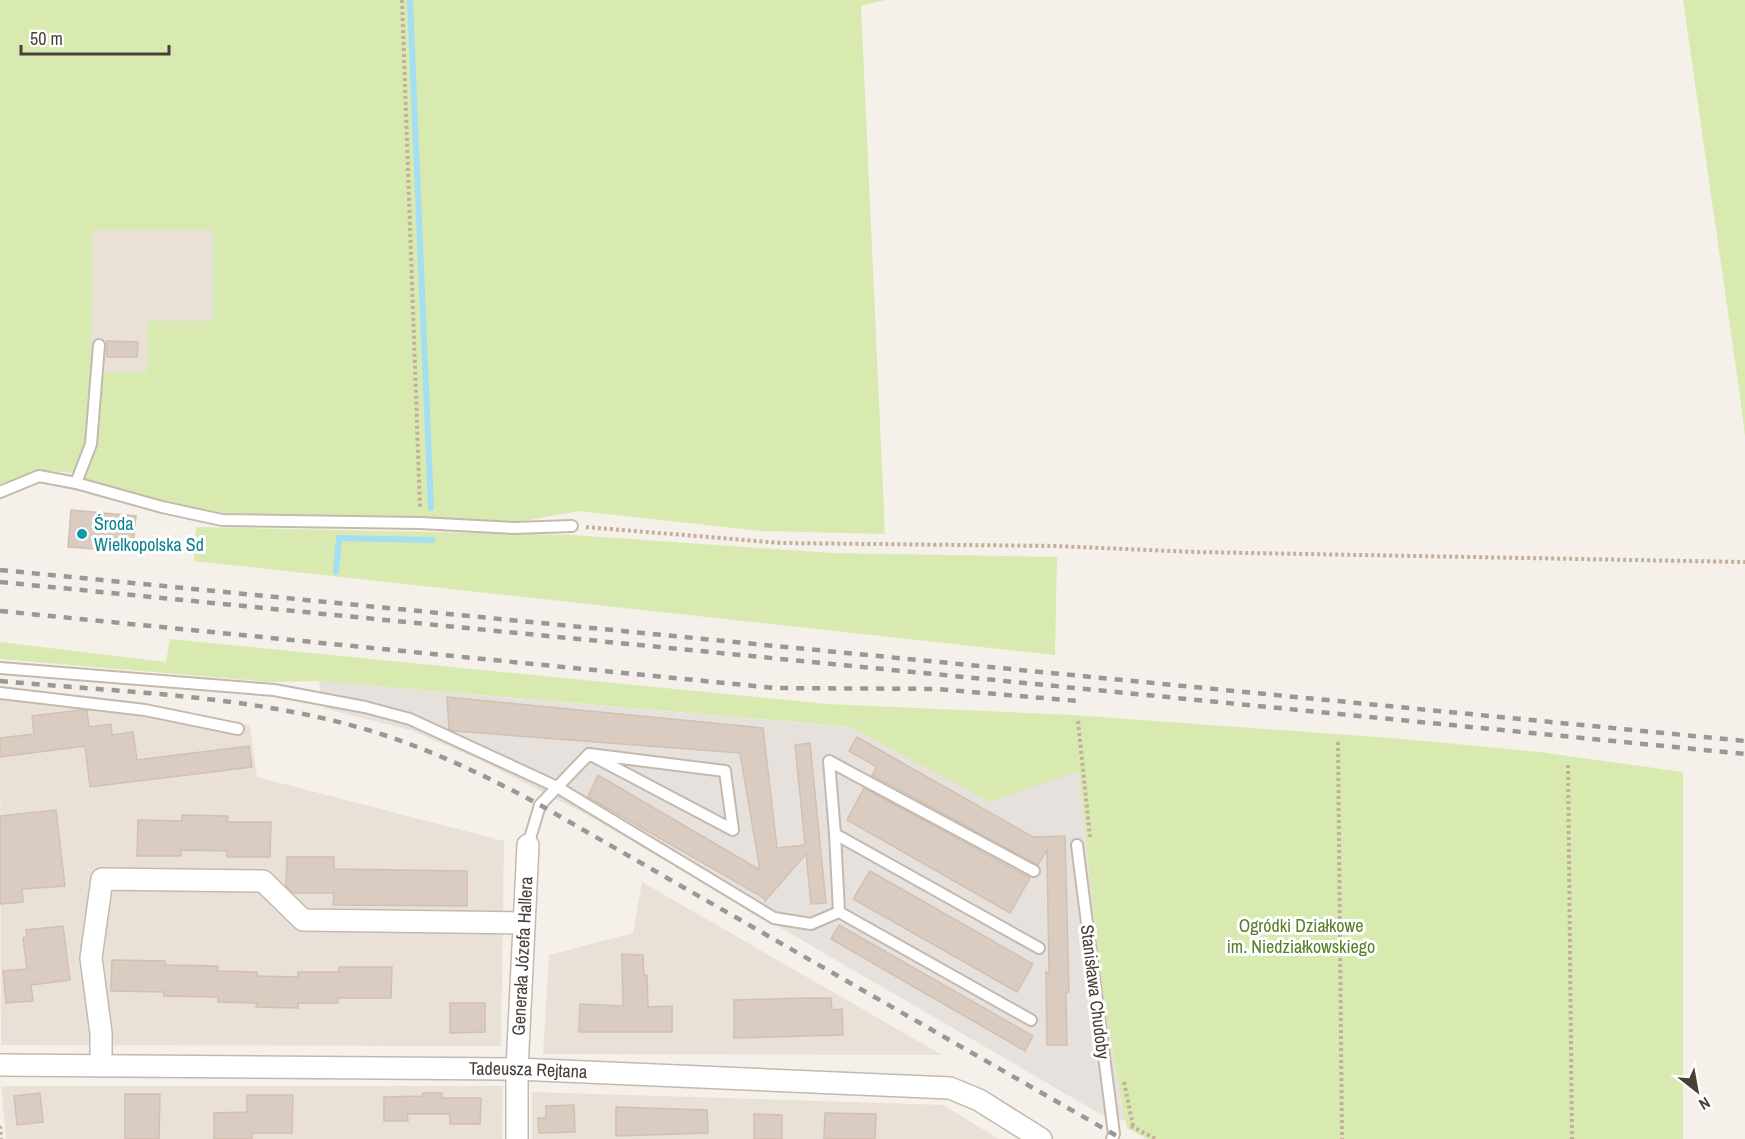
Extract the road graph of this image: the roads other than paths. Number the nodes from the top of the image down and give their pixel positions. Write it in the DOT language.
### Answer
graph roads {
  1 [pos="99,345"];
  2 [pos="76,483"];
  3 [pos="0,492"];
  4 [pos="573,526"];
  5 [pos="0,668"];
  6 [pos="0,693"];
  7 [pos="238,729"];
  8 [pos="589,754"];
  9 [pos="557,787"];
  10 [pos="835,834"];
  11 [pos="1077,844"];
  12 [pos="528,845"];
  13 [pos="1034,872"];
  14 [pos="839,912"];
  15 [pos="524,923"];
  16 [pos="1039,948"];
  17 [pos="1031,1020"];
  18 [pos="0,1065"];
  19 [pos="101,1066"];
  20 [pos="517,1069"];
  21 [pos="1113,1137"];
  22 [pos="517,1139"];
  23 [pos="1041,1139"];
  1 -- 2 [label="lane"];
  2 -- 3 [label="lane"];
  2 -- 4 [label="lane"];
  5 -- 9 [label="lane"];
  6 -- 7 [label="lane"];
  8 -- 8 [label="lane"];
  8 -- 9 [label="lane"];
  9 -- 12 [label="lane"];
  9 -- 14 [label="lane"];
  10 -- 13 [label="lane"];
  10 -- 14 [label="lane"];
  10 -- 16 [label="lane"];
  11 -- 21 [label="lane, Stanisława Chudoby"];
  12 -- 15 [label="street, Generała Józefa Hallera"];
  14 -- 17 [label="lane"];
  15 -- 19 [label="street"];
  15 -- 20 [label="street, Generała Józefa Hallera"];
  18 -- 19 [label="street, Tadeusza Rejtana"];
  19 -- 20 [label="street, Tadeusza Rejtana"];
  20 -- 22 [label="street, Generała Józefa Hallera"];
  20 -- 23 [label="street, Tadeusza Rejtana"];
}
